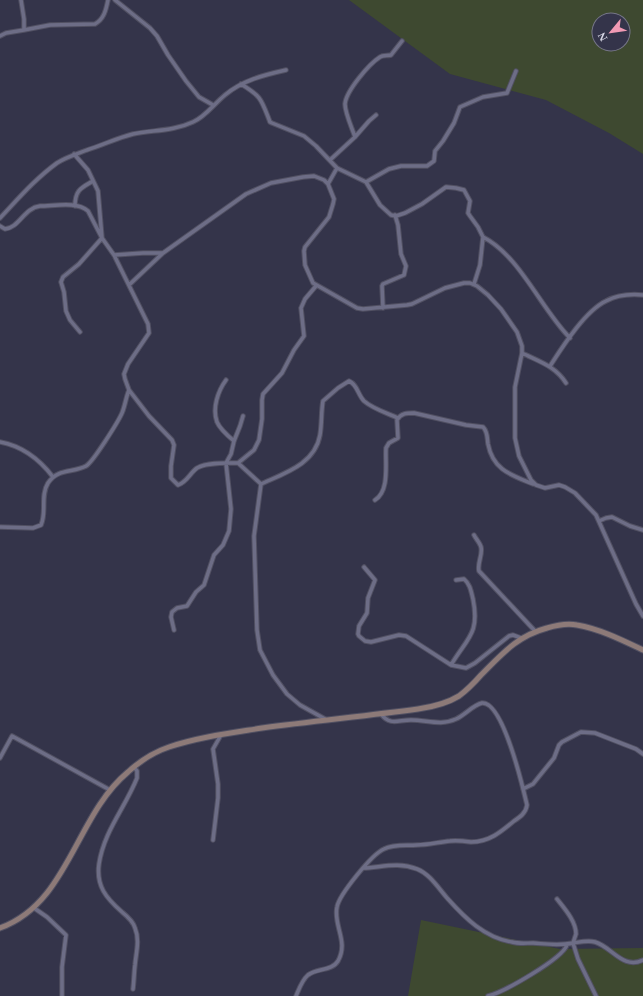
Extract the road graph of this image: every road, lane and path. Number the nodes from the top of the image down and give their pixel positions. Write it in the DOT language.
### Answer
graph roads {
  1 [pos="21,0"];
  2 [pos="108,0"];
  3 [pos="116,0"];
  4 [pos="24,30"];
  5 [pos="0,36"];
  6 [pos="402,41"];
  7 [pos="286,70"];
  8 [pos="516,71"];
  9 [pos="241,84"];
  10 [pos="214,105"];
  11 [pos="376,116"];
  12 [pos="355,137"];
  13 [pos="74,154"];
  14 [pos="330,160"];
  15 [pos="337,168"];
  16 [pos="93,181"];
  17 [pos="366,182"];
  18 [pos="328,184"];
  19 [pos="75,206"];
  20 [pos="395,215"];
  21 [pos="0,218"];
  22 [pos="0,226"];
  23 [pos="483,237"];
  24 [pos="102,238"];
  25 [pos="163,253"];
  26 [pos="114,255"];
  27 [pos="474,284"];
  28 [pos="129,285"];
  29 [pos="316,286"];
  30 [pos="643,295"];
  31 [pos="383,308"];
  32 [pos="80,332"];
  33 [pos="570,338"];
  34 [pos="522,353"];
  35 [pos="550,366"];
  36 [pos="226,380"];
  37 [pos="566,383"];
  38 [pos="129,390"];
  39 [pos="243,416"];
  40 [pos="398,418"];
  41 [pos="234,441"];
  42 [pos="0,442"];
  43 [pos="226,463"];
  44 [pos="238,463"];
  45 [pos="53,477"];
  46 [pos="261,484"];
  47 [pos="536,485"];
  48 [pos="375,500"];
  49 [pos="599,521"];
  50 [pos="0,527"];
  51 [pos="643,530"];
  52 [pos="474,535"];
  53 [pos="364,567"];
  54 [pos="456,580"];
  55 [pos="643,616"];
  56 [pos="174,630"];
  57 [pos="535,631"];
  58 [pos="521,638"];
  59 [pos="643,650"];
  60 [pos="451,665"];
  61 [pos="381,714"];
  62 [pos="327,720"];
  63 [pos="221,734"];
  64 [pos="643,754"];
  65 [pos="0,758"];
  66 [pos="134,767"];
  67 [pos="523,789"];
  68 [pos="110,790"];
  69 [pos="213,840"];
  70 [pos="363,868"];
  71 [pos="557,899"];
  72 [pos="34,908"];
  73 [pos="0,928"];
  74 [pos="573,943"];
  75 [pos="567,945"];
  76 [pos="643,960"];
  77 [pos="133,989"];
  78 [pos="62,996"];
  79 [pos="296,996"];
  80 [pos="488,996"];
  81 [pos="596,996"];
  1 -- 4 [label="street"];
  2 -- 4 [label="street"];
  3 -- 10 [label="street"];
  4 -- 5 [label="street"];
  6 -- 12 [label="street"];
  7 -- 9 [label="street"];
  8 -- 17 [label="street"];
  9 -- 10 [label="street"];
  9 -- 14 [label="street"];
  10 -- 13 [label="street"];
  11 -- 12 [label="street"];
  12 -- 14 [label="street"];
  13 -- 16 [label="street"];
  13 -- 21 [label="street"];
  14 -- 15 [label="street"];
  15 -- 17 [label="street"];
  15 -- 18 [label="street"];
  16 -- 19 [label="street"];
  16 -- 24 [label="street"];
  17 -- 20 [label="street"];
  18 -- 25 [label="street"];
  18 -- 29 [label="street"];
  19 -- 22 [label="street"];
  19 -- 24 [label="street"];
  20 -- 23 [label="street"];
  20 -- 31 [label="street"];
  23 -- 27 [label="street"];
  23 -- 33 [label="street"];
  24 -- 26 [label="street"];
  24 -- 32 [label="street"];
  25 -- 26 [label="street"];
  25 -- 28 [label="street"];
  26 -- 28 [label="street"];
  27 -- 31 [label="street"];
  27 -- 34 [label="street"];
  28 -- 38 [label="street"];
  29 -- 31 [label="street"];
  29 -- 44 [label="street"];
  30 -- 33 [label="street"];
  33 -- 35 [label="street"];
  34 -- 35 [label="street"];
  34 -- 47 [label="street"];
  35 -- 37 [label="street"];
  36 -- 41 [label="street"];
  38 -- 43 [label="street"];
  38 -- 45 [label="street"];
  39 -- 41 [label="street"];
  40 -- 46 [label="street"];
  40 -- 47 [label="street"];
  40 -- 48 [label="street"];
  41 -- 43 [label="street"];
  42 -- 45 [label="street"];
  43 -- 44 [label="street"];
  43 -- 56 [label="street"];
  44 -- 46 [label="street"];
  45 -- 50 [label="street"];
  46 -- 62 [label="street"];
  47 -- 49 [label="street"];
  49 -- 51 [label="street"];
  49 -- 55 [label="street"];
  52 -- 57 [label="street"];
  53 -- 60 [label="street"];
  54 -- 60 [label="street"];
  57 -- 58 [label="street"];
  57 -- 59 [label="street"];
  58 -- 60 [label="street"];
  58 -- 61 [label="street"];
  61 -- 62 [label="street"];
  61 -- 67 [label="street"];
  62 -- 63 [label="street"];
  63 -- 66 [label="street"];
  63 -- 69 [label="street"];
  64 -- 67 [label="street"];
  65 -- 68 [label="street"];
  66 -- 68 [label="street"];
  66 -- 77 [label="street"];
  67 -- 70 [label="street"];
  68 -- 72 [label="street"];
  70 -- 75 [label="street"];
  70 -- 79 [label="street"];
  71 -- 74 [label="street"];
  72 -- 73 [label="street"];
  72 -- 78 [label="street"];
  74 -- 75 [label="street"];
  74 -- 76 [label="street"];
  74 -- 81 [label="street"];
  75 -- 80 [label="street"];
}
